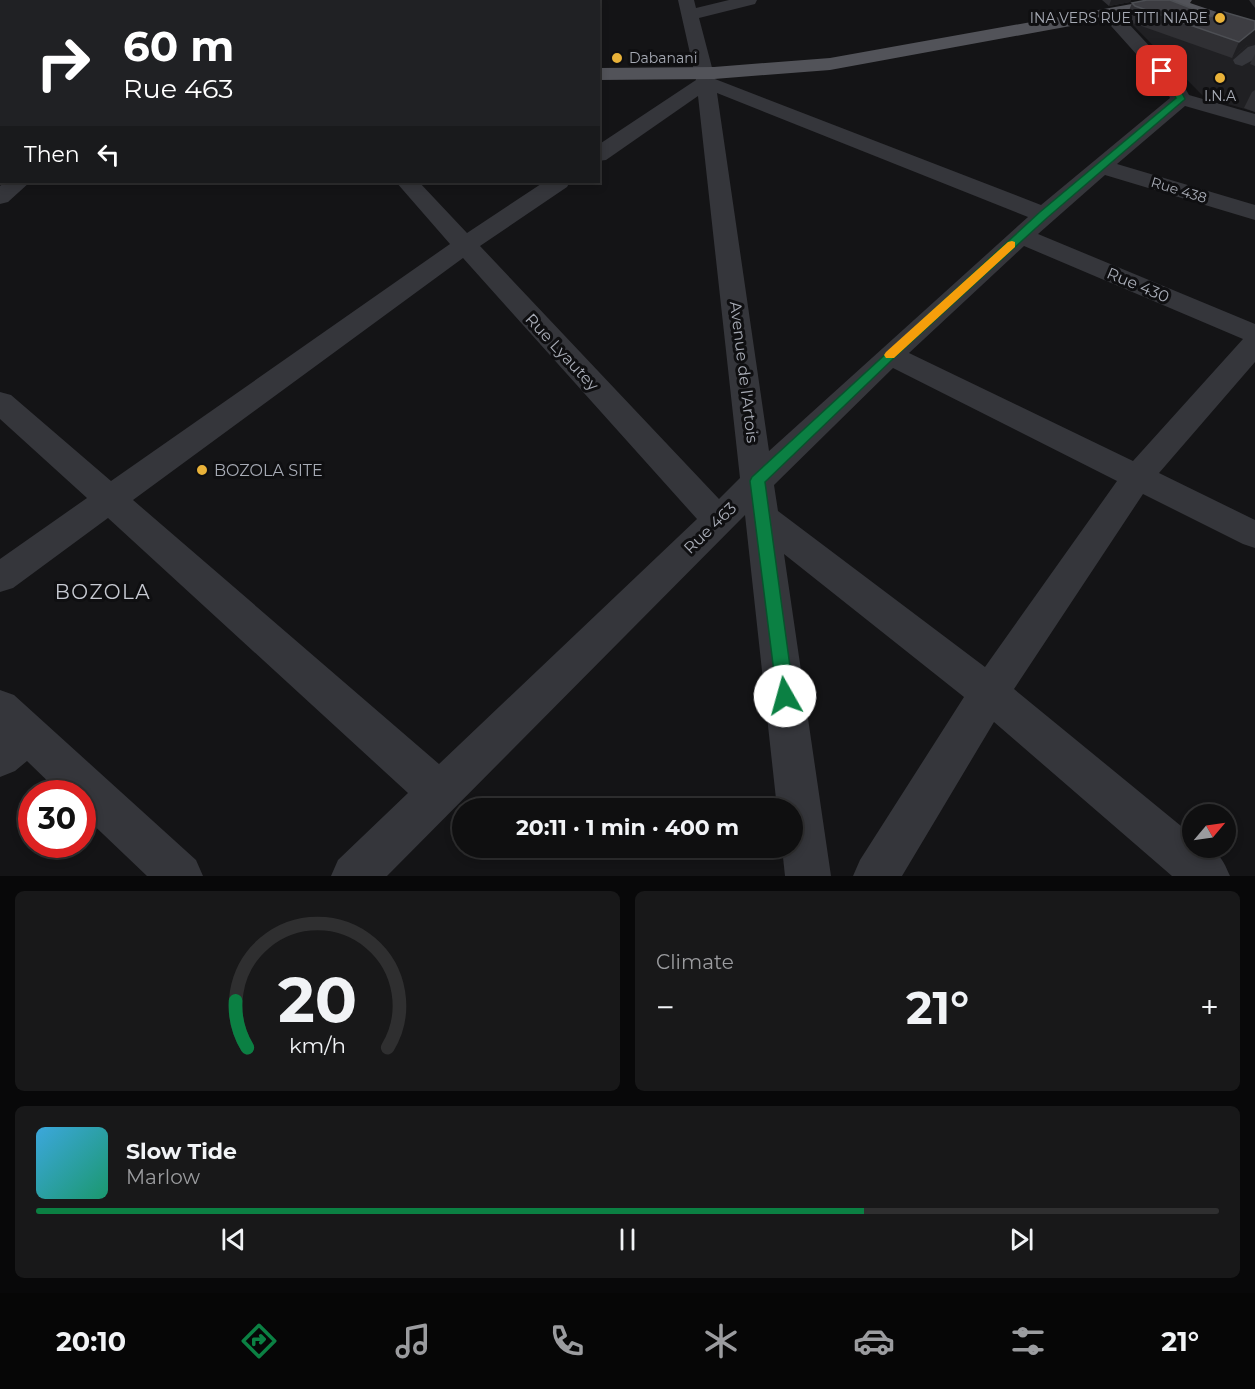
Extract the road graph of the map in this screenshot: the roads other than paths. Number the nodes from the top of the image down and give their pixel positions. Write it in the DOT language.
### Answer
graph roads {
  1 [pos="749,0"];
  2 [pos="1172,1"];
  3 [pos="688,8"];
  4 [pos="1108,13"];
  5 [pos="1255,31"];
  6 [pos="704,72"];
  7 [pos="600,74"];
  8 [pos="1181,99"];
  9 [pos="1255,120"];
  10 [pos="600,153"];
  11 [pos="1102,167"];
  12 [pos="18,183"];
  13 [pos="408,183"];
  14 [pos="558,183"];
  15 [pos="0,197"];
  16 [pos="1255,213"];
  17 [pos="1044,215"];
  18 [pos="1021,236"];
  19 [pos="464,246"];
  20 [pos="1255,334"];
  21 [pos="1255,344"];
  22 [pos="890,355"];
  23 [pos="0,402"];
  24 [pos="1137,477"];
  25 [pos="760,499"];
  26 [pos="109,501"];
  27 [pos="718,520"];
  28 [pos="1255,535"];
  29 [pos="0,578"];
  30 [pos="989,693"];
  31 [pos="10,733"];
  32 [pos="439,792"];
  33 [pos="180,876"];
  34 [pos="354,876"];
  35 [pos="808,876"];
  36 [pos="876,876"];
  37 [pos="1207,876"];
  1 -- 3 [label="street"];
  2 -- 4 [label="main road"];
  2 -- 5 [label="main road"];
  3 -- 6 [label="street, Avenue de l'Artois"];
  4 -- 6 [label="main road"];
  4 -- 8 [label="street"];
  6 -- 7 [label="main road"];
  6 -- 10 [label="street"];
  6 -- 17 [label="street"];
  6 -- 25 [label="street, Avenue de l'Artois"];
  8 -- 9 [label="street"];
  8 -- 11 [label="street, Rue 463"];
  11 -- 16 [label="street, Rue 438"];
  11 -- 17 [label="street, Rue 463"];
  12 -- 15 [label="street"];
  13 -- 19 [label="street, Rue Lyautey"];
  14 -- 19 [label="street"];
  17 -- 18 [label="street, Rue 463"];
  18 -- 20 [label="street, Rue 430"];
  18 -- 22 [label="street, Rue 463"];
  19 -- 26 [label="street"];
  19 -- 27 [label="street, Rue Lyautey"];
  21 -- 24 [label="street"];
  22 -- 24 [label="street"];
  22 -- 25 [label="street, Rue 463"];
  23 -- 26 [label="street"];
  24 -- 28 [label="street"];
  24 -- 30 [label="street"];
  25 -- 27 [label="street, Rue 463"];
  25 -- 30 [label="street"];
  25 -- 35 [label="street, Avenue de l'Artois"];
  26 -- 29 [label="street"];
  26 -- 32 [label="street"];
  27 -- 32 [label="street, Rue 463"];
  30 -- 36 [label="street"];
  30 -- 37 [label="street"];
  31 -- 33 [label="street"];
  32 -- 34 [label="street, Rue 463"];
}
